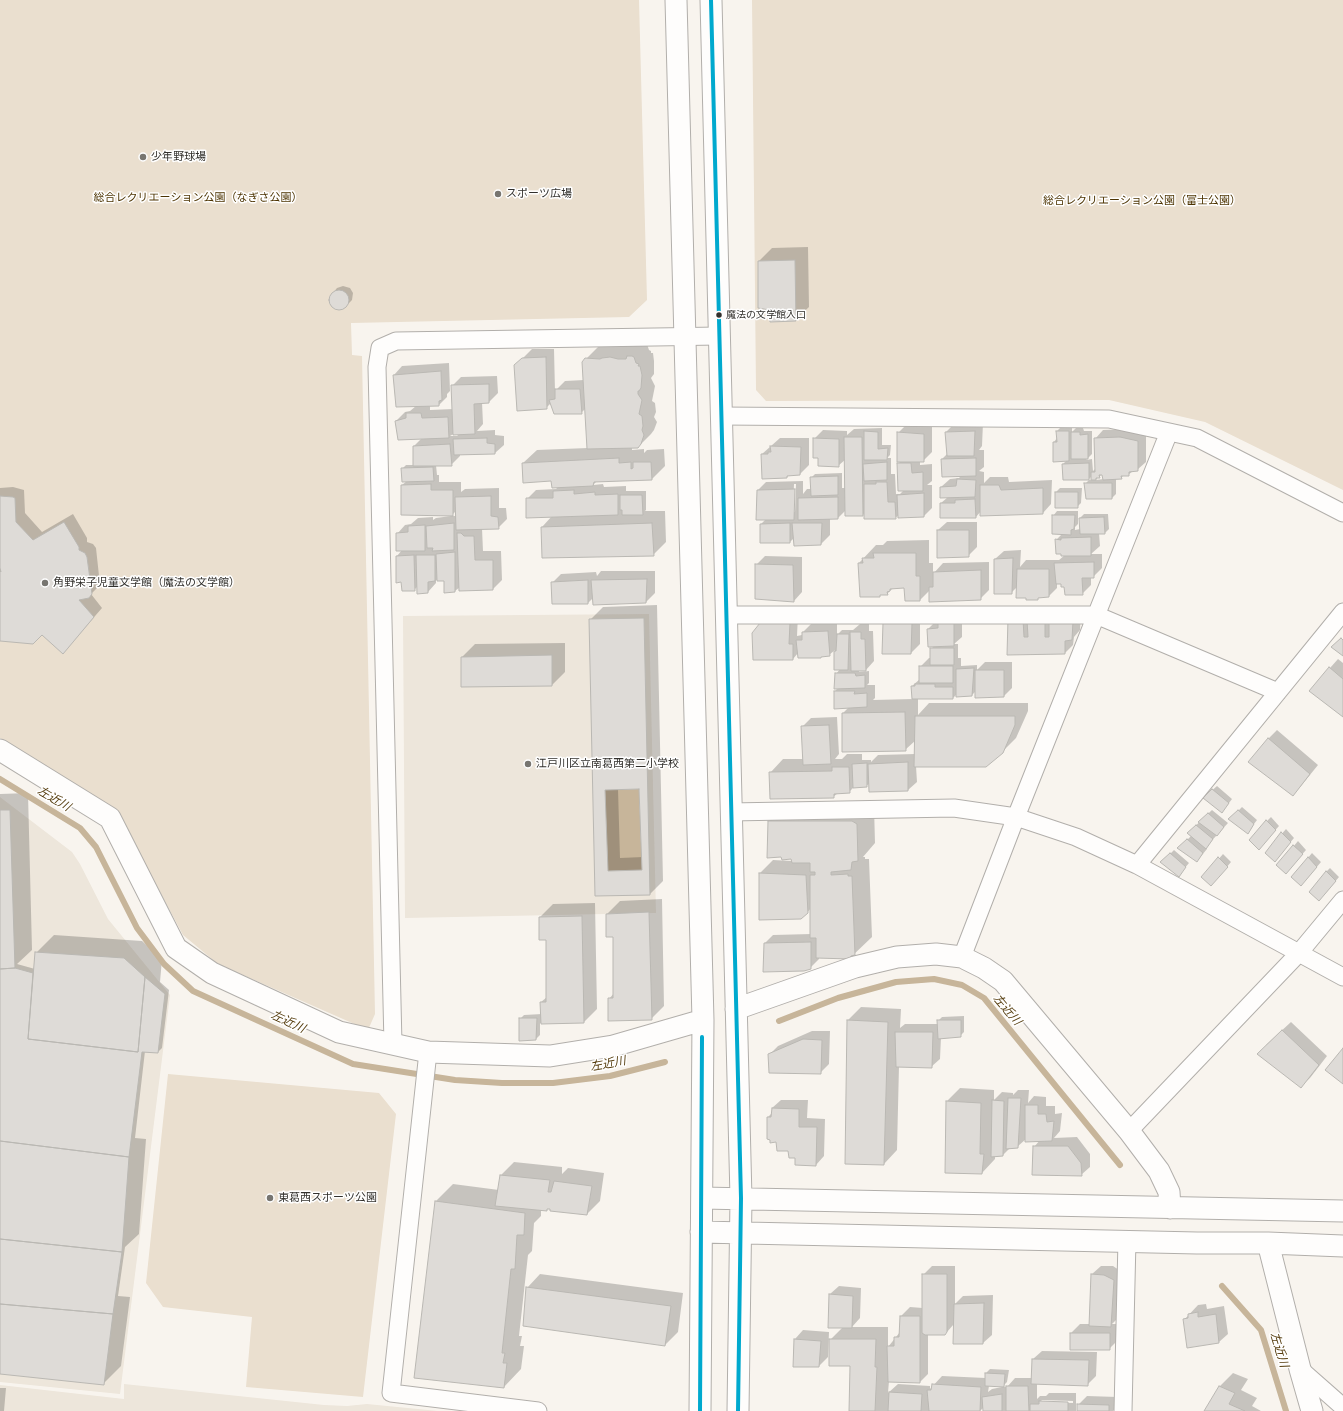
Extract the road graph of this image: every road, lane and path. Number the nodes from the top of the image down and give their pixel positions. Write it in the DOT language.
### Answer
graph roads {
  1 [pos="676,0"];
  2 [pos="711,0"];
  3 [pos="719,336"];
  4 [pos="685,337"];
  5 [pos="721,416"];
  6 [pos="1169,432"];
  7 [pos="1343,513"];
  8 [pos="1343,612"];
  9 [pos="727,615"];
  10 [pos="1096,615"];
  11 [pos="1278,692"];
  12 [pos="0,750"];
  13 [pos="730,812"];
  14 [pos="1016,817"];
  15 [pos="1137,865"];
  16 [pos="1343,900"];
  17 [pos="1299,953"];
  18 [pos="962,957"];
  19 [pos="1343,977"];
  20 [pos="736,1009"];
  21 [pos="702,1020"];
  22 [pos="393,1044"];
  23 [pos="428,1052"];
  24 [pos="1129,1131"];
  25 [pos="702,1198"];
  26 [pos="741,1198"];
  27 [pos="1170,1208"];
  28 [pos="1343,1211"];
  29 [pos="701,1232"];
  30 [pos="740,1232"];
  31 [pos="1127,1240"];
  32 [pos="1268,1243"];
  33 [pos="1343,1246"];
  34 [pos="1300,1369"];
  35 [pos="1343,1407"];
  36 [pos="538,1411"];
  37 [pos="700,1411"];
  38 [pos="738,1411"];
  39 [pos="1123,1411"];
  40 [pos="1312,1411"];
  1 -- 4 [label="street"];
  2 -- 3 [label="street"];
  3 -- 4 [label="street"];
  3 -- 5 [label="street"];
  4 -- 21 [label="street"];
  4 -- 22 [label="street"];
  5 -- 6 [label="street"];
  5 -- 9 [label="street"];
  6 -- 7 [label="street"];
  6 -- 10 [label="street"];
  8 -- 11 [label="street"];
  9 -- 10 [label="street"];
  9 -- 13 [label="street"];
  10 -- 11 [label="street"];
  10 -- 14 [label="street"];
  11 -- 15 [label="street"];
  12 -- 22 [label="street"];
  13 -- 14 [label="street"];
  13 -- 20 [label="street"];
  14 -- 15 [label="street"];
  14 -- 18 [label="street"];
  15 -- 17 [label="street"];
  16 -- 17 [label="street"];
  17 -- 19 [label="street"];
  17 -- 24 [label="street"];
  18 -- 20 [label="street"];
  18 -- 24 [label="street"];
  20 -- 26 [label="street"];
  21 -- 23 [label="street"];
  21 -- 25 [label="street"];
  22 -- 23 [label="street"];
  23 -- 36 [label="street"];
  24 -- 27 [label="street"];
  25 -- 26 [label="street"];
  25 -- 29 [label="street"];
  26 -- 27 [label="street"];
  26 -- 30 [label="street"];
  27 -- 28 [label="street"];
  29 -- 30 [label="street"];
  29 -- 37 [label="street"];
  30 -- 31 [label="street"];
  30 -- 38 [label="street"];
  31 -- 32 [label="street"];
  31 -- 39 [label="street"];
  32 -- 33 [label="street"];
  32 -- 34 [label="street"];
  34 -- 35 [label="street"];
  34 -- 40 [label="street"];
}
